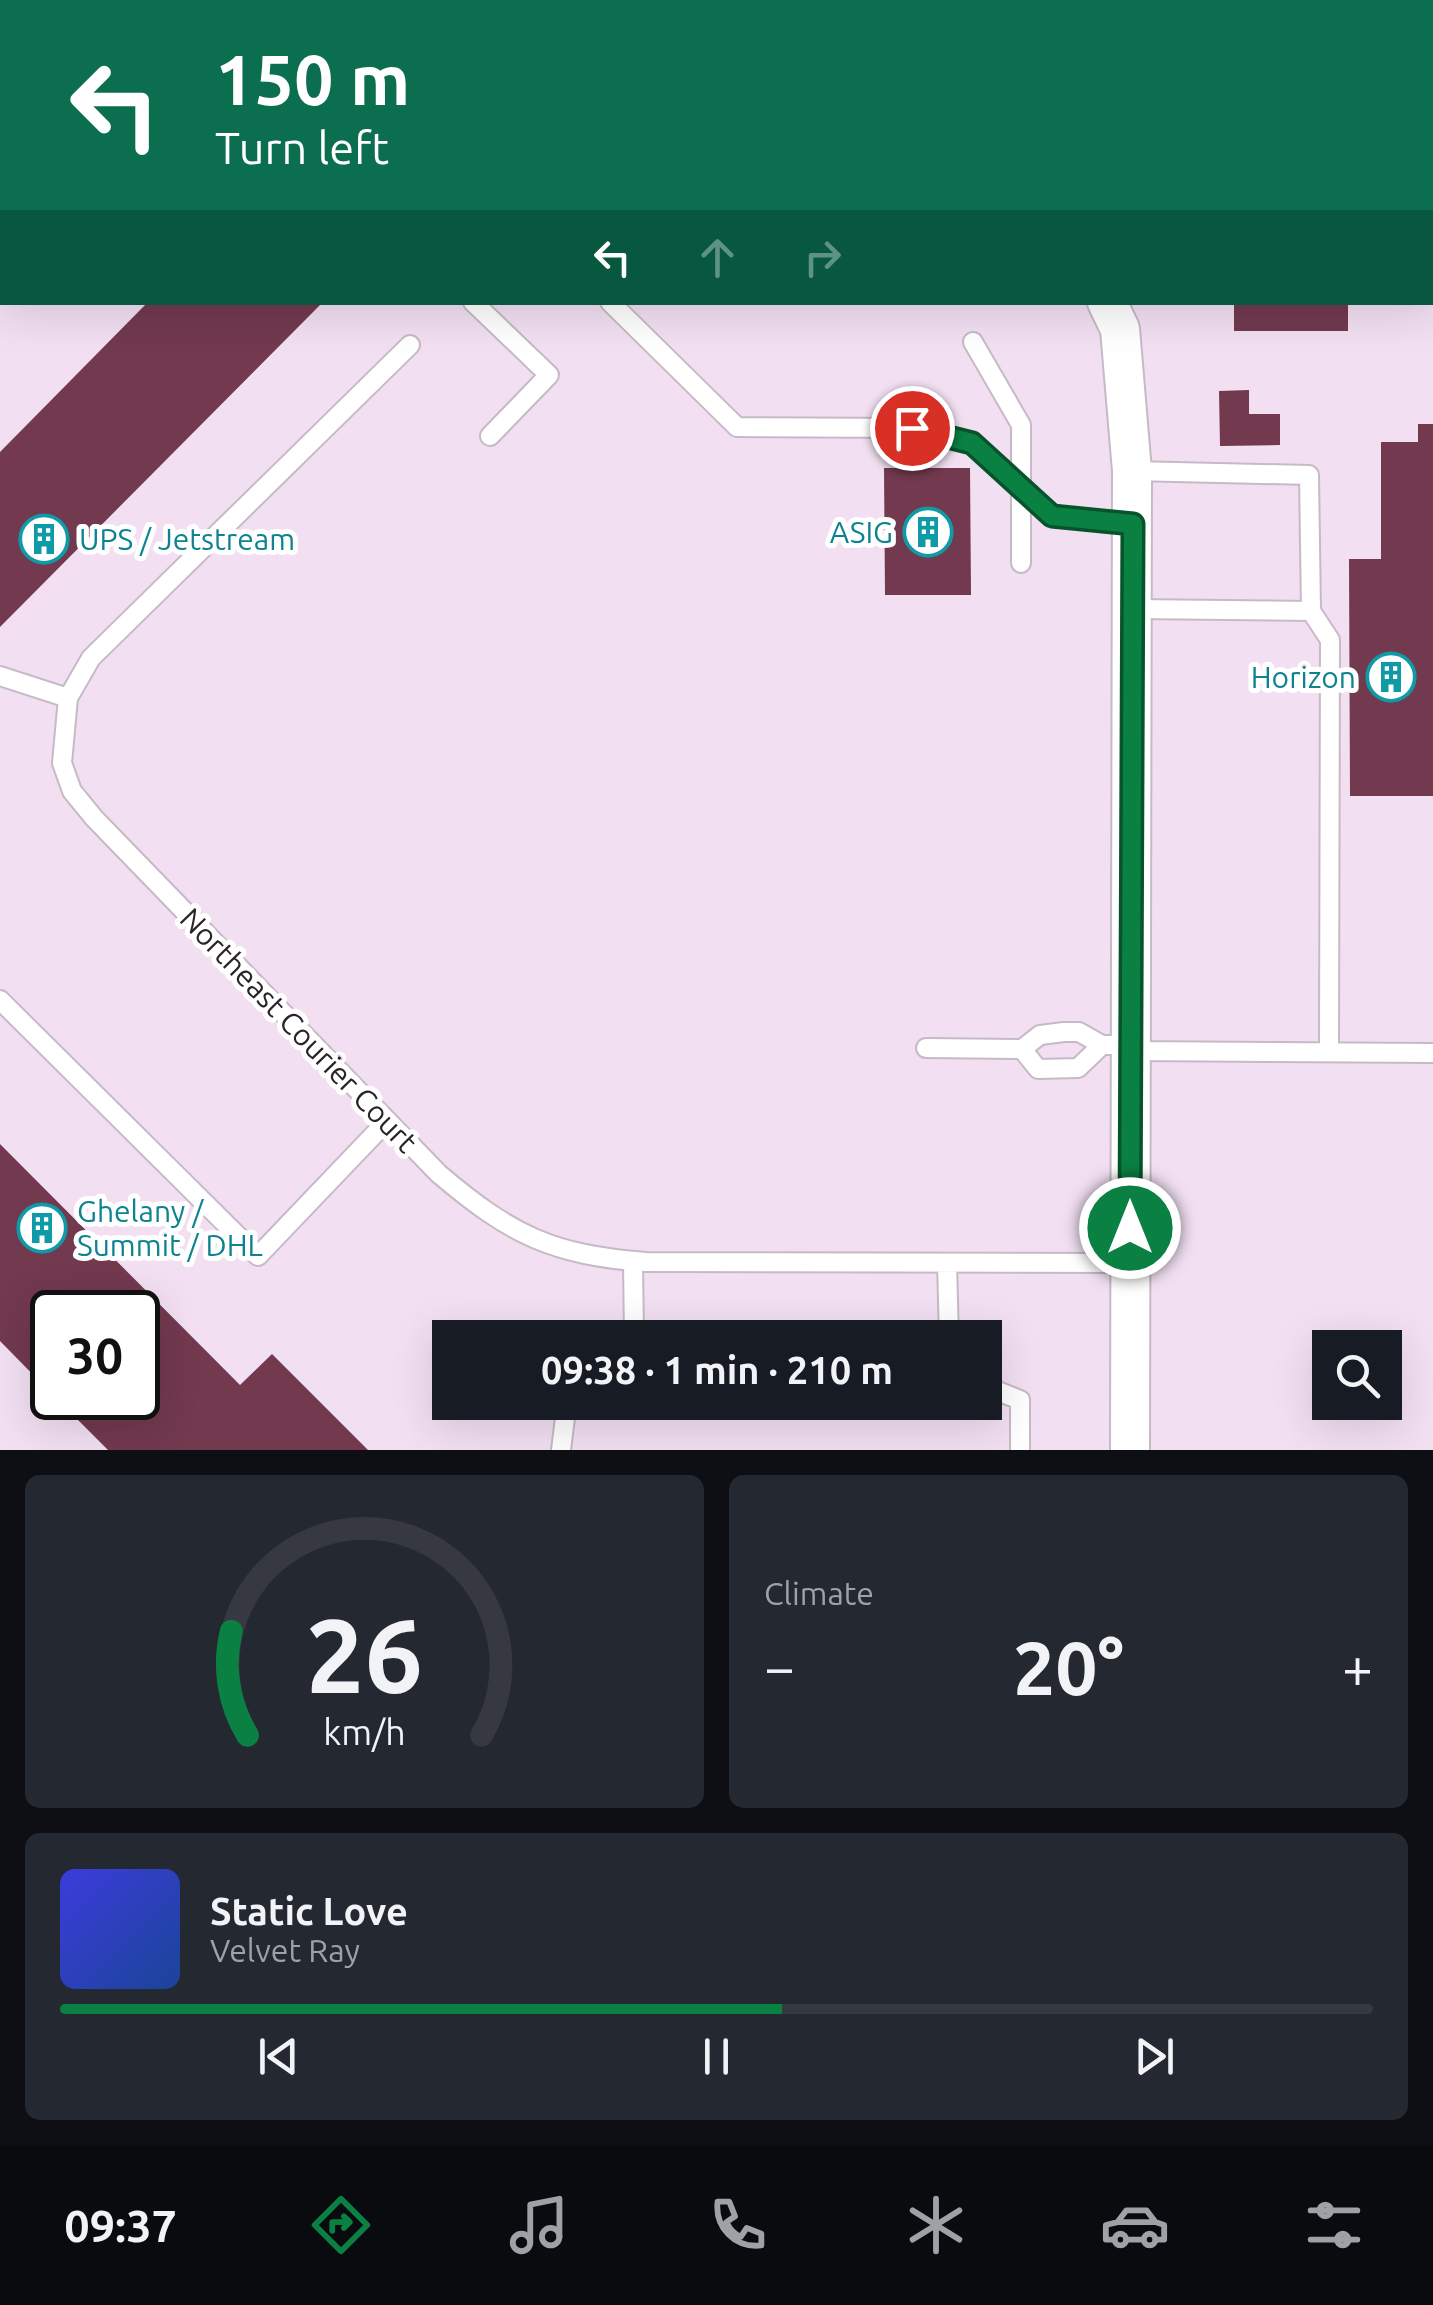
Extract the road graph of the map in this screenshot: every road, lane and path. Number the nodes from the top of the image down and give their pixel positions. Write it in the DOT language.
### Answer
graph roads {
  1 [pos="474,305"];
  2 [pos="613,305"];
  3 [pos="1108,305"];
  4 [pos="973,342"];
  5 [pos="410,346"];
  6 [pos="490,436"];
  7 [pos="1132,472"];
  8 [pos="1021,490"];
  9 [pos="1133,524"];
  10 [pos="1021,564"];
  11 [pos="1134,610"];
  12 [pos="1311,611"];
  13 [pos="0,676"];
  14 [pos="68,698"];
  15 [pos="0,1000"];
  16 [pos="1121,1047"];
  17 [pos="926,1048"];
  18 [pos="1022,1049"];
  19 [pos="1329,1052"];
  20 [pos="1433,1052"];
  21 [pos="387,1121"];
  22 [pos="633,1261"];
  23 [pos="946,1263"];
  24 [pos="1130,1263"];
  25 [pos="634,1320"];
  26 [pos="948,1320"];
  27 [pos="1002,1393"];
  28 [pos="565,1420"];
  29 [pos="562,1450"];
  30 [pos="1020,1450"];
  31 [pos="1130,1450"];
  1 -- 6 [label="lane"];
  2 -- 8 [label="lane"];
  3 -- 7 [label="street"];
  4 -- 8 [label="lane"];
  5 -- 14 [label="lane, Northeast Courier Court"];
  7 -- 9 [label="street"];
  7 -- 12 [label="lane"];
  8 -- 9 [label="lane"];
  8 -- 10 [label="lane"];
  9 -- 11 [label="street"];
  11 -- 12 [label="lane"];
  11 -- 16 [label="street"];
  12 -- 19 [label="lane"];
  13 -- 14 [label="lane"];
  14 -- 21 [label="lane, Northeast Courier Court"];
  15 -- 21 [label="lane"];
  16 -- 18 [label="lane"];
  16 -- 18 [label="lane"];
  16 -- 19 [label="lane"];
  16 -- 24 [label="street"];
  17 -- 18 [label="lane"];
  19 -- 20 [label="lane"];
  21 -- 22 [label="lane, Northeast Courier Court"];
  22 -- 23 [label="lane, Northeast Courier Court"];
  22 -- 25 [label="lane"];
  23 -- 24 [label="lane, Northeast Courier Court"];
  23 -- 26 [label="lane"];
  24 -- 31 [label="street"];
  27 -- 30 [label="lane"];
  28 -- 29 [label="lane"];
}
